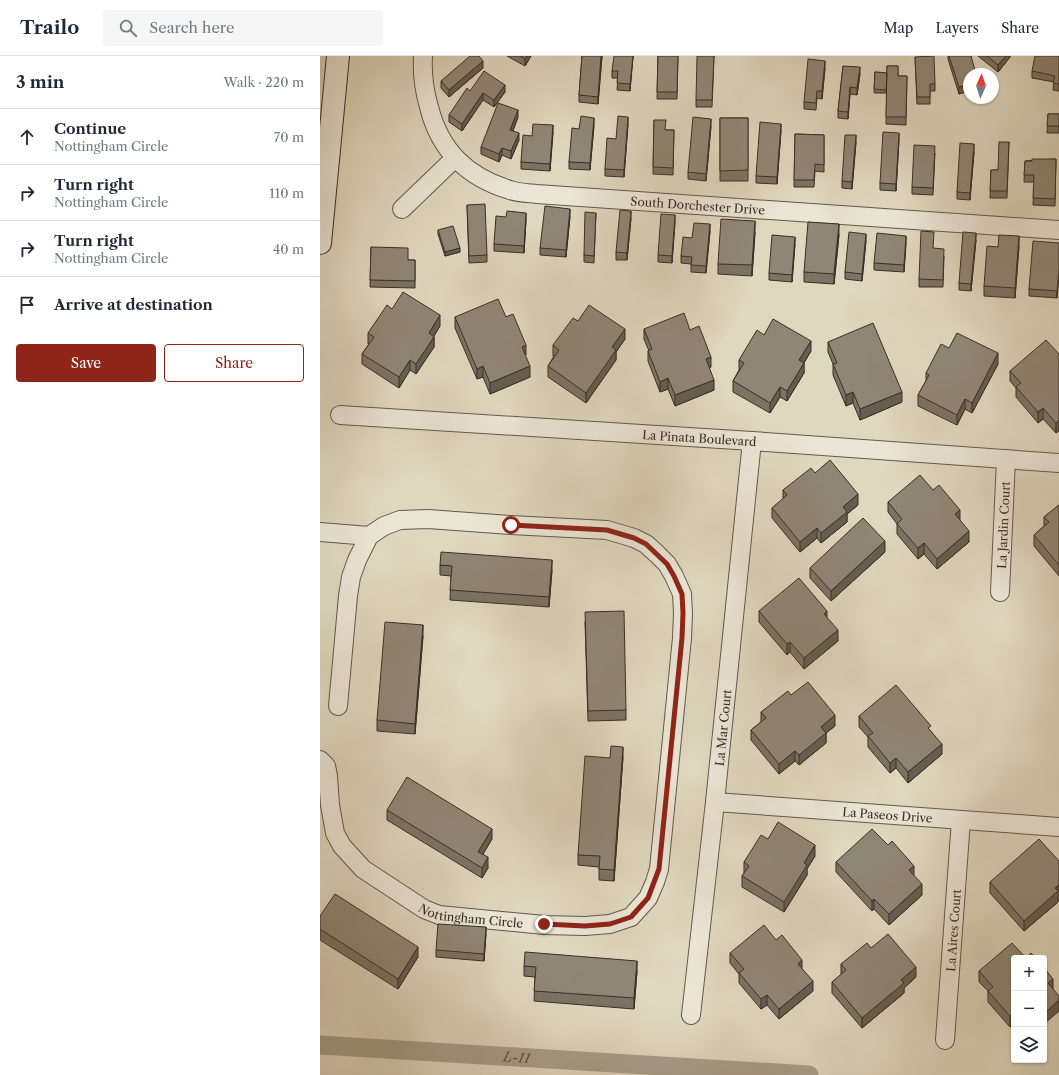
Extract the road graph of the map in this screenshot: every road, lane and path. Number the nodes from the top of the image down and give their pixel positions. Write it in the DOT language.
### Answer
graph roads {
  1 [pos="338,56"];
  2 [pos="423,56"];
  3 [pos="455,158"];
  4 [pos="402,209"];
  5 [pos="1059,230"];
  6 [pos="320,243"];
  7 [pos="340,415"];
  8 [pos="752,441"];
  9 [pos="1006,459"];
  10 [pos="1059,463"];
  11 [pos="320,532"];
  12 [pos="369,536"];
  13 [pos="1000,592"];
  14 [pos="338,706"];
  15 [pos="320,760"];
  16 [pos="715,802"];
  17 [pos="961,820"];
  18 [pos="1059,828"];
  19 [pos="691,1015"];
  20 [pos="944,1040"];
  1 -- 6 [label="street"];
  2 -- 3 [label="street, South Dorchester Drive"];
  3 -- 4 [label="street"];
  3 -- 5 [label="street, South Dorchester Drive"];
  7 -- 8 [label="street, La Pinata Boulevard"];
  8 -- 9 [label="street, La Pinata Boulevard"];
  8 -- 16 [label="street, La Mar Court"];
  9 -- 10 [label="street, La Pinata Boulevard"];
  9 -- 13 [label="street, La Jardin Court"];
  11 -- 12 [label="street"];
  12 -- 14 [label="street, Nottingham Circle"];
  12 -- 15 [label="street, Nottingham Circle"];
  16 -- 17 [label="street, La Paseos Drive"];
  16 -- 19 [label="street, La Mar Court"];
  17 -- 18 [label="street, La Paseos Drive"];
  17 -- 20 [label="street, La Aires Court"];
}
